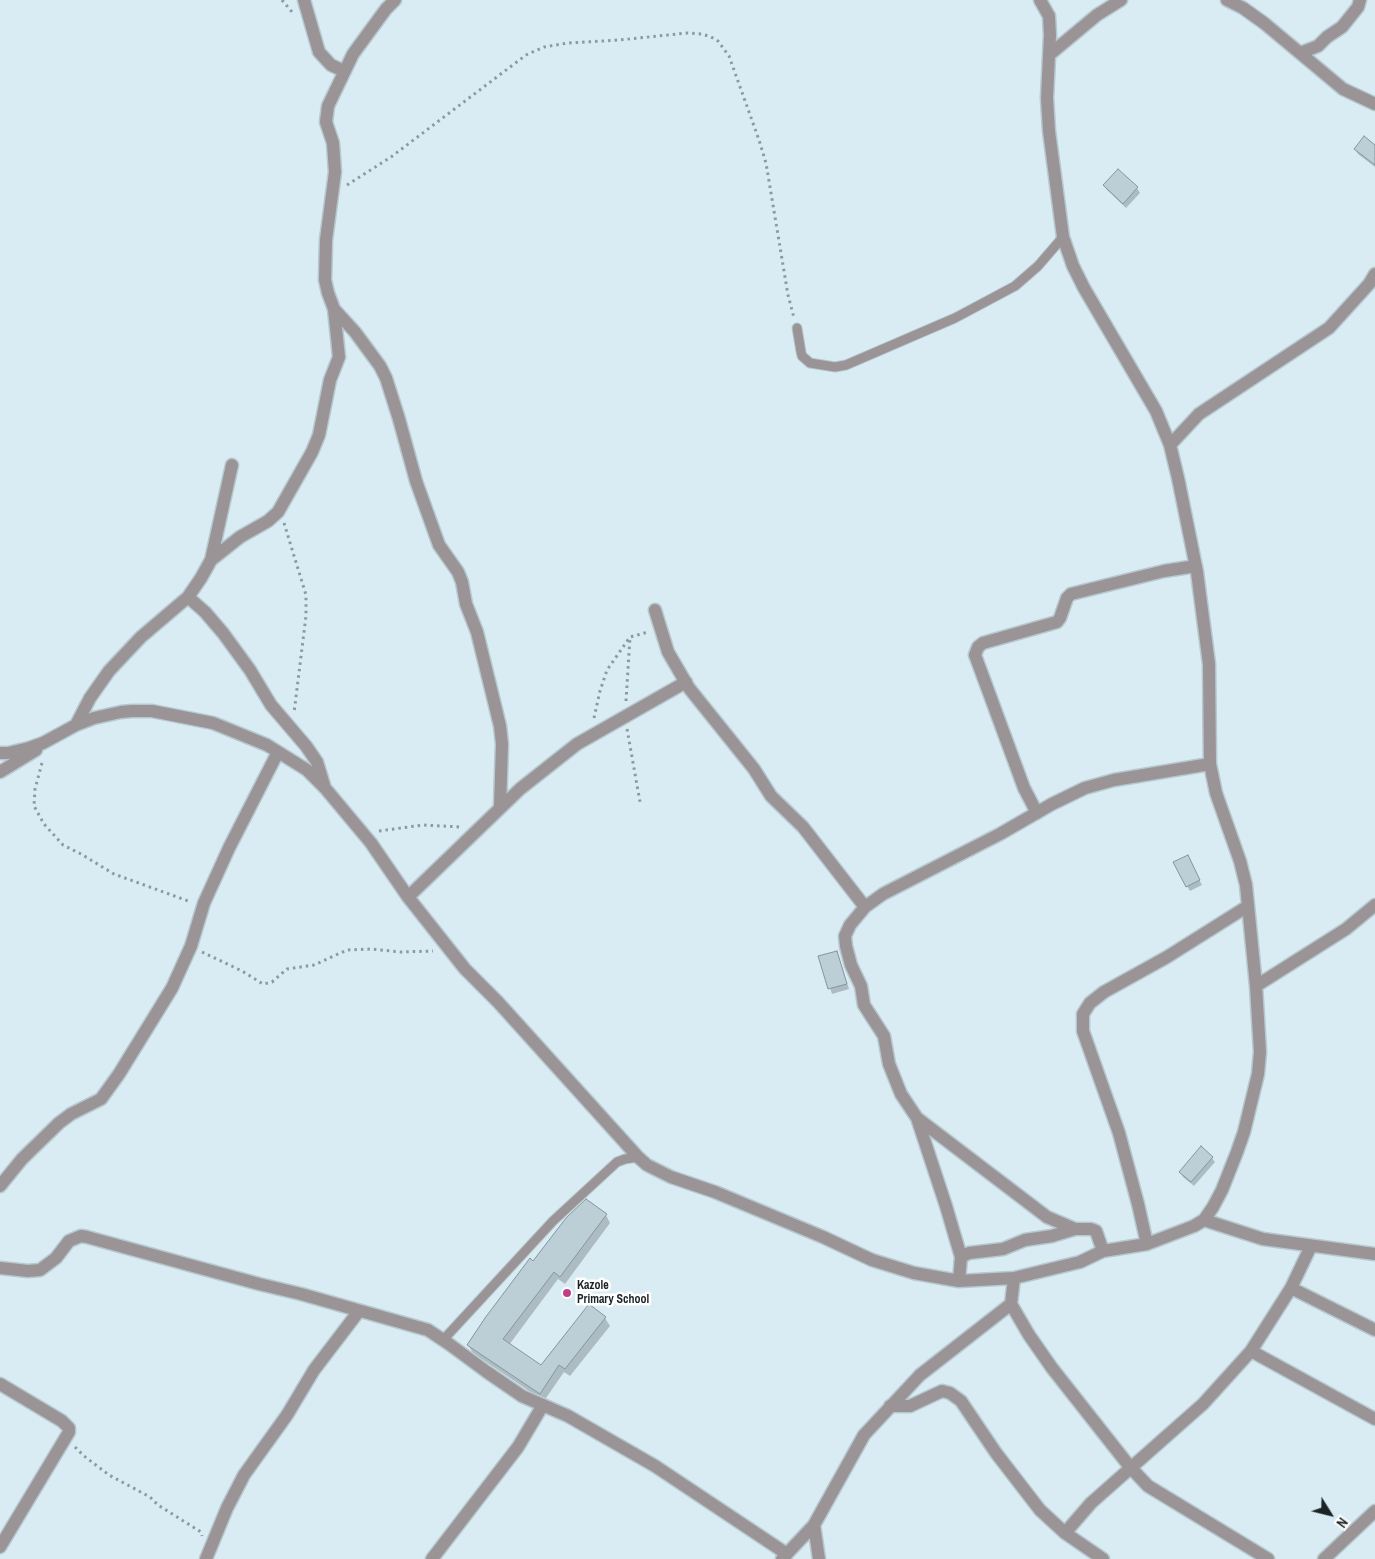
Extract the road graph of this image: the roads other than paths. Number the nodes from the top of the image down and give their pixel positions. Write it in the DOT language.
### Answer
graph roads {
  1 [pos="304,0"];
  2 [pos="395,0"];
  3 [pos="1040,0"];
  4 [pos="1227,0"];
  5 [pos="1360,0"];
  6 [pos="1115,2"];
  7 [pos="1300,53"];
  8 [pos="1049,55"];
  9 [pos="344,71"];
  10 [pos="1375,104"];
  11 [pos="1063,236"];
  12 [pos="1375,274"];
  13 [pos="334,309"];
  14 [pos="797,328"];
  15 [pos="1170,445"];
  16 [pos="232,465"];
  17 [pos="210,560"];
  18 [pos="1196,566"];
  19 [pos="188,597"];
  20 [pos="655,610"];
  21 [pos="686,682"];
  22 [pos="76,724"];
  23 [pos="45,741"];
  24 [pos="278,752"];
  25 [pos="0,753"];
  26 [pos="1210,764"];
  27 [pos="0,772"];
  28 [pos="325,788"];
  29 [pos="500,807"];
  30 [pos="1037,813"];
  31 [pos="408,897"];
  32 [pos="1375,905"];
  33 [pos="1248,906"];
  34 [pos="865,907"];
  35 [pos="1256,986"];
  36 [pos="917,1118"];
  37 [pos="638,1157"];
  38 [pos="0,1186"];
  39 [pos="1204,1220"];
  40 [pos="1075,1229"];
  41 [pos="1147,1244"];
  42 [pos="1311,1246"];
  43 [pos="1103,1252"];
  44 [pos="1375,1254"];
  45 [pos="961,1257"];
  46 [pos="0,1268"];
  47 [pos="1014,1278"];
  48 [pos="959,1281"];
  49 [pos="1291,1288"];
  50 [pos="1010,1304"];
  51 [pos="359,1311"];
  52 [pos="1375,1330"];
  53 [pos="443,1340"];
  54 [pos="1251,1351"];
  55 [pos="0,1384"];
  56 [pos="543,1405"];
  57 [pos="890,1406"];
  58 [pos="1375,1418"];
  59 [pos="1130,1467"];
  60 [pos="1375,1513"];
  61 [pos="814,1525"];
  62 [pos="1065,1533"];
  63 [pos="0,1547"];
  64 [pos="208,1554"];
  65 [pos="785,1556"];
  66 [pos="432,1559"];
  67 [pos="820,1559"];
  68 [pos="1103,1559"];
  69 [pos="1268,1559"];
  70 [pos="1324,1559"];
  1 -- 9 [label="street"];
  2 -- 9 [label="street"];
  3 -- 8 [label="street"];
  4 -- 7 [label="street"];
  5 -- 7 [label="street"];
  6 -- 8 [label="street"];
  7 -- 10 [label="street"];
  8 -- 11 [label="street"];
  9 -- 13 [label="street"];
  11 -- 14 [label="lane"];
  11 -- 15 [label="street"];
  12 -- 15 [label="street"];
  13 -- 17 [label="street"];
  13 -- 29 [label="street"];
  15 -- 18 [label="street"];
  16 -- 17 [label="street"];
  17 -- 19 [label="street"];
  18 -- 26 [label="street"];
  18 -- 30 [label="street"];
  19 -- 22 [label="street"];
  19 -- 28 [label="street"];
  20 -- 21 [label="street"];
  21 -- 29 [label="street"];
  21 -- 34 [label="street"];
  22 -- 23 [label="street"];
  22 -- 24 [label="street"];
  23 -- 25 [label="street"];
  23 -- 27 [label="street"];
  24 -- 28 [label="street"];
  24 -- 38 [label="street"];
  26 -- 30 [label="street"];
  26 -- 33 [label="street"];
  28 -- 31 [label="street"];
  29 -- 31 [label="street"];
  30 -- 34 [label="street"];
  31 -- 37 [label="street"];
  32 -- 35 [label="street"];
  33 -- 35 [label="street"];
  33 -- 41 [label="street"];
  34 -- 36 [label="street"];
  35 -- 39 [label="street"];
  36 -- 40 [label="street"];
  36 -- 45 [label="street"];
  37 -- 48 [label="street"];
  37 -- 53 [label="lane"];
  39 -- 41 [label="street"];
  39 -- 42 [label="street"];
  40 -- 43 [label="street"];
  40 -- 45 [label="street"];
  41 -- 43 [label="street"];
  42 -- 44 [label="street"];
  42 -- 49 [label="street"];
  43 -- 47 [label="street"];
  45 -- 48 [label="street"];
  46 -- 51 [label="street"];
  47 -- 48 [label="street"];
  47 -- 50 [label="street"];
  49 -- 52 [label="street"];
  49 -- 54 [label="street"];
  50 -- 57 [label="street"];
  50 -- 59 [label="street"];
  51 -- 53 [label="street"];
  51 -- 64 [label="street"];
  53 -- 56 [label="street"];
  54 -- 58 [label="street"];
  54 -- 59 [label="street"];
  55 -- 63 [label="street"];
  56 -- 65 [label="street"];
  56 -- 66 [label="street"];
  57 -- 61 [label="street"];
  57 -- 62 [label="street"];
  59 -- 62 [label="street"];
  59 -- 69 [label="street"];
  60 -- 70 [label="street"];
  61 -- 65 [label="street"];
  61 -- 67 [label="street"];
  62 -- 68 [label="street"];
}
